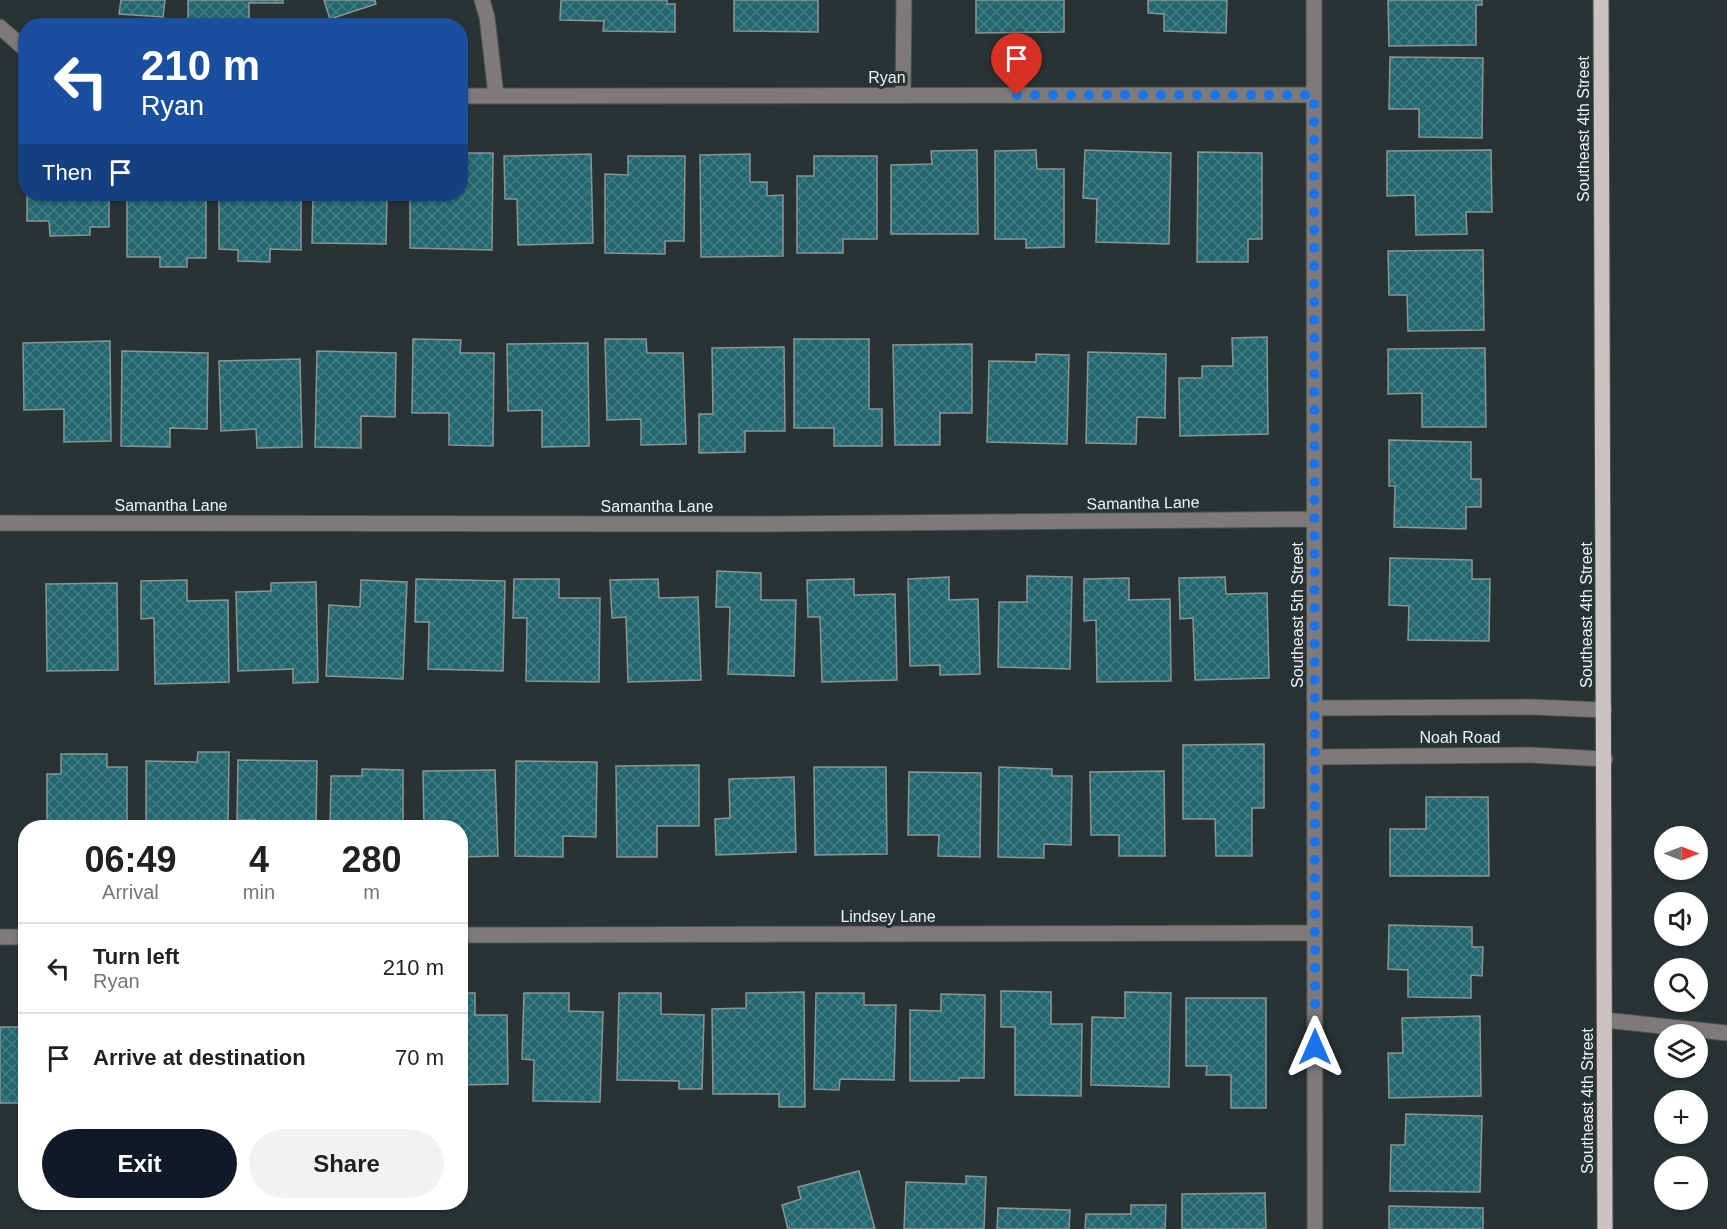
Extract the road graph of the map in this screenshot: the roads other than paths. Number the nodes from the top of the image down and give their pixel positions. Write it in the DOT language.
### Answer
graph roads {
  1 [pos="482,0"];
  2 [pos="904,0"];
  3 [pos="1314,0"];
  4 [pos="1601,0"];
  5 [pos="0,27"];
  6 [pos="18,43"];
  7 [pos="496,95"];
  8 [pos="903,95"];
  9 [pos="1314,95"];
  10 [pos="468,96"];
  11 [pos="1314,519"];
  12 [pos="0,523"];
  13 [pos="1315,708"];
  14 [pos="1604,710"];
  15 [pos="1315,757"];
  16 [pos="1605,759"];
  17 [pos="1315,933"];
  18 [pos="468,935"];
  19 [pos="0,937"];
  20 [pos="18,937"];
  21 [pos="1605,1020"];
  22 [pos="1727,1033"];
  23 [pos="1315,1229"];
  24 [pos="1605,1229"];
  1 -- 7 [label="street"];
  2 -- 8 [label="street"];
  3 -- 9 [label="street, Southeast 5th Street"];
  4 -- 14 [label="main road, Southeast 4th Street"];
  5 -- 6 [label="street"];
  7 -- 8 [label="street, Ryan"];
  7 -- 10 [label="street, Ryan"];
  8 -- 9 [label="street, Ryan"];
  9 -- 11 [label="street, Southeast 5th Street"];
  11 -- 12 [label="street, Samantha Lane"];
  11 -- 13 [label="street, Southeast 5th Street"];
  13 -- 14 [label="street, Noah Road"];
  13 -- 15 [label="street, Southeast 5th Street"];
  14 -- 16 [label="main road, Southeast 4th Street"];
  15 -- 16 [label="street, Noah Road"];
  15 -- 17 [label="street, Southeast 5th Street"];
  16 -- 21 [label="main road, Southeast 4th Street"];
  17 -- 18 [label="street, Lindsey Lane"];
  17 -- 23 [label="street, Southeast 5th Street"];
  19 -- 20 [label="street"];
  21 -- 22 [label="street"];
  21 -- 24 [label="main road, Southeast 4th Street"];
}
